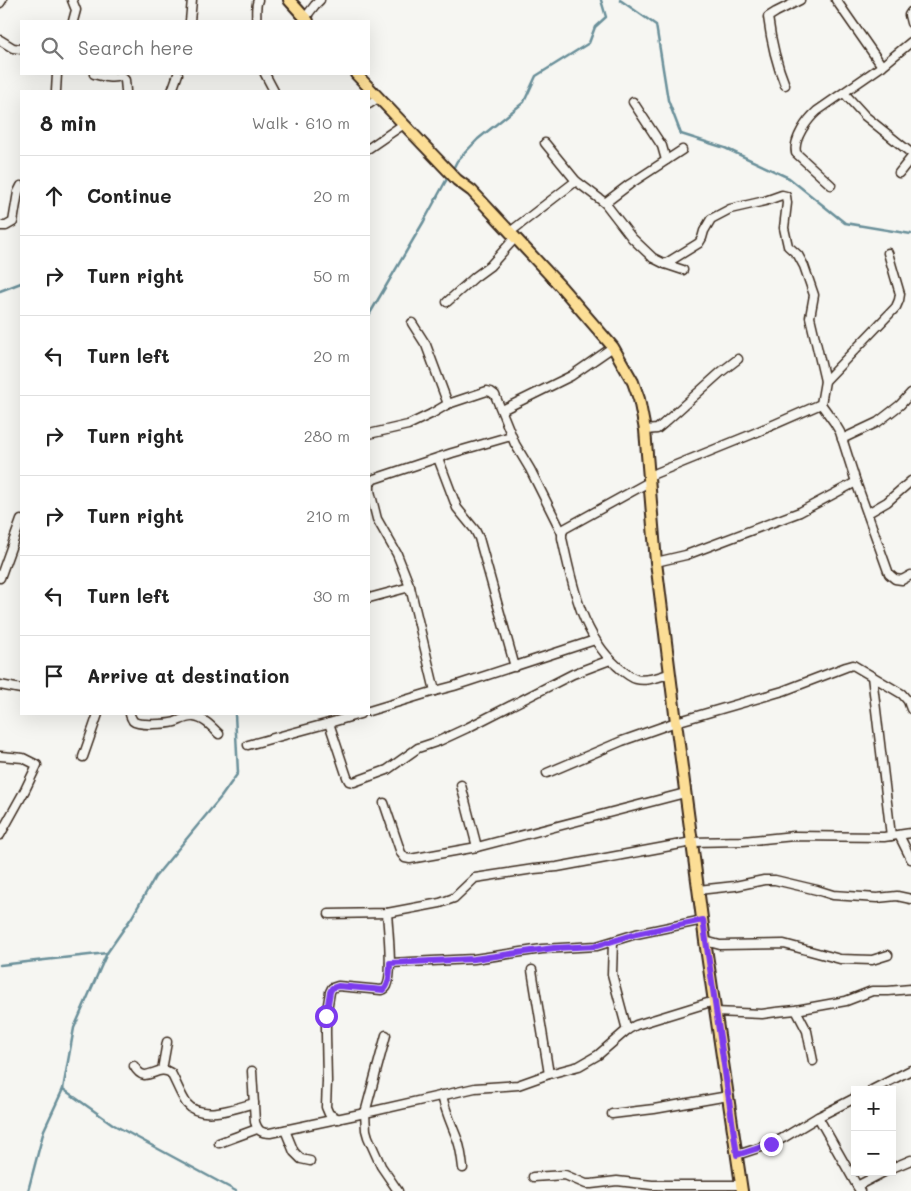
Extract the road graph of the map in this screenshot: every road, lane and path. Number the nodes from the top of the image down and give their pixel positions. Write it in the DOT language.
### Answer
graph roads {
  1 [pos="2,0"];
  2 [pos="72,0"];
  3 [pos="192,0"];
  4 [pos="258,0"];
  5 [pos="288,0"];
  6 [pos="320,0"];
  7 [pos="800,0"];
  8 [pos="836,0"];
  9 [pos="0,4"];
  10 [pos="911,12"];
  11 [pos="73,20"];
  12 [pos="190,20"];
  13 [pos="256,20"];
  14 [pos="307,20"];
  15 [pos="911,23"];
  16 [pos="0,40"];
  17 [pos="911,42"];
  18 [pos="20,49"];
  19 [pos="882,66"];
  20 [pos="57,75"];
  21 [pos="97,75"];
  22 [pos="178,75"];
  23 [pos="266,75"];
  24 [pos="357,75"];
  25 [pos="785,84"];
  26 [pos="56,90"];
  27 [pos="126,90"];
  28 [pos="172,90"];
  29 [pos="273,90"];
  30 [pos="844,93"];
  31 [pos="378,98"];
  32 [pos="633,102"];
  33 [pos="370,103"];
  34 [pos="404,124"];
  35 [pos="545,143"];
  36 [pos="370,147"];
  37 [pos="682,150"];
  38 [pos="911,152"];
  39 [pos="911,158"];
  40 [pos="666,160"];
  41 [pos="898,173"];
  42 [pos="576,181"];
  43 [pos="831,185"];
  44 [pos="20,188"];
  45 [pos="605,203"];
  46 [pos="0,226"];
  47 [pos="513,235"];
  48 [pos="888,252"];
  49 [pos="664,264"];
  50 [pos="682,270"];
  51 [pos="447,302"];
  52 [pos="412,323"];
  53 [pos="613,346"];
  54 [pos="738,358"];
  55 [pos="825,381"];
  56 [pos="911,393"];
  57 [pos="448,404"];
  58 [pos="821,404"];
  59 [pos="502,410"];
  60 [pos="645,430"];
  61 [pos="370,434"];
  62 [pos="511,436"];
  63 [pos="842,439"];
  64 [pos="438,458"];
  65 [pos="649,479"];
  66 [pos="911,481"];
  67 [pos="856,482"];
  68 [pos="868,513"];
  69 [pos="20,523"];
  70 [pos="562,533"];
  71 [pos="656,562"];
  72 [pos="911,574"];
  73 [pos="0,578"];
  74 [pos="410,587"];
  75 [pos="370,598"];
  76 [pos="595,640"];
  77 [pos="610,660"];
  78 [pos="514,667"];
  79 [pos="670,674"];
  80 [pos="872,676"];
  81 [pos="0,685"];
  82 [pos="20,689"];
  83 [pos="435,690"];
  84 [pos="911,708"];
  85 [pos="370,711"];
  86 [pos="98,715"];
  87 [pos="130,715"];
  88 [pos="188,715"];
  89 [pos="357,715"];
  90 [pos="676,722"];
  91 [pos="329,723"];
  92 [pos="219,734"];
  93 [pos="248,745"];
  94 [pos="0,756"];
  95 [pos="82,756"];
  96 [pos="547,773"];
  97 [pos="461,785"];
  98 [pos="685,793"];
  99 [pos="384,803"];
  100 [pos="911,834"];
  101 [pos="0,835"];
  102 [pos="895,835"];
  103 [pos="692,842"];
  104 [pos="476,847"];
  105 [pos="911,859"];
  106 [pos="698,890"];
  107 [pos="911,900"];
  108 [pos="388,912"];
  109 [pos="329,914"];
  110 [pos="703,920"];
  111 [pos="705,941"];
  112 [pos="613,942"];
  113 [pos="888,955"];
  114 [pos="390,963"];
  115 [pos="532,970"];
  116 [pos="910,989"];
  117 [pos="715,1007"];
  118 [pos="796,1010"];
  119 [pos="627,1030"];
  120 [pos="386,1035"];
  121 [pos="167,1042"];
  122 [pos="813,1061"];
  123 [pos="134,1066"];
  124 [pos="162,1070"];
  125 [pos="911,1070"];
  126 [pos="252,1071"];
  127 [pos="549,1074"];
  128 [pos="880,1086"];
  129 [pos="442,1095"];
  130 [pos="728,1096"];
  131 [pos="851,1100"];
  132 [pos="254,1102"];
  133 [pos="365,1113"];
  134 [pos="612,1114"];
  135 [pos="818,1117"];
  136 [pos="339,1119"];
  137 [pos="257,1130"];
  138 [pos="285,1130"];
  139 [pos="219,1143"];
  140 [pos="737,1155"];
  141 [pos="911,1160"];
  142 [pos="310,1161"];
  143 [pos="896,1166"];
  144 [pos="463,1168"];
  145 [pos="533,1176"];
  146 [pos="878,1176"];
  147 [pos="742,1188"];
  148 [pos="858,1188"];
  149 [pos="398,1191"];
  1 -- 9 [label="street"];
  2 -- 11 [label="street"];
  3 -- 12 [label="street"];
  4 -- 13 [label="street"];
  5 -- 14 [label="main road"];
  6 -- 14 [label="street"];
  7 -- 25 [label="street"];
  8 -- 19 [label="street"];
  10 -- 15 [label="street"];
  16 -- 18 [label="street"];
  17 -- 19 [label="street"];
  19 -- 30 [label="street"];
  20 -- 26 [label="street"];
  21 -- 27 [label="street"];
  22 -- 28 [label="street"];
  23 -- 29 [label="street"];
  24 -- 31 [label="main road"];
  30 -- 38 [label="street"];
  30 -- 43 [label="street"];
  31 -- 33 [label="street"];
  31 -- 34 [label="main road"];
  32 -- 40 [label="street"];
  34 -- 36 [label="street"];
  34 -- 47 [label="main road"];
  35 -- 42 [label="street"];
  37 -- 40 [label="street"];
  39 -- 41 [label="street"];
  40 -- 45 [label="street"];
  42 -- 45 [label="street"];
  42 -- 47 [label="street"];
  44 -- 46 [label="street"];
  45 -- 49 [label="street"];
  47 -- 51 [label="street"];
  47 -- 53 [label="main road"];
  48 -- 55 [label="street"];
  49 -- 50 [label="street"];
  49 -- 55 [label="street"];
  52 -- 57 [label="street"];
  53 -- 59 [label="street"];
  53 -- 60 [label="main road"];
  54 -- 60 [label="street"];
  55 -- 58 [label="street"];
  56 -- 63 [label="street"];
  57 -- 59 [label="street"];
  57 -- 61 [label="street"];
  58 -- 63 [label="street"];
  58 -- 65 [label="street"];
  59 -- 62 [label="street"];
  60 -- 65 [label="main road"];
  62 -- 64 [label="street"];
  62 -- 70 [label="street"];
  63 -- 67 [label="street"];
  64 -- 74 [label="street"];
  64 -- 78 [label="street"];
  65 -- 70 [label="street"];
  65 -- 71 [label="main road"];
  66 -- 68 [label="street"];
  67 -- 68 [label="street"];
  67 -- 71 [label="street"];
  68 -- 72 [label="street"];
  69 -- 73 [label="street"];
  70 -- 76 [label="street"];
  71 -- 79 [label="main road"];
  74 -- 75 [label="street"];
  74 -- 83 [label="street"];
  76 -- 77 [label="street"];
  76 -- 78 [label="street"];
  77 -- 79 [label="street"];
  77 -- 91 [label="street"];
  78 -- 83 [label="street"];
  79 -- 90 [label="main road"];
  80 -- 84 [label="street"];
  80 -- 90 [label="street"];
  80 -- 102 [label="street"];
  81 -- 82 [label="street"];
  83 -- 85 [label="street"];
  86 -- 95 [label="street"];
  87 -- 88 [label="street"];
  88 -- 92 [label="street"];
  89 -- 91 [label="street"];
  90 -- 96 [label="street"];
  90 -- 98 [label="main road"];
  91 -- 93 [label="street"];
  94 -- 101 [label="street"];
  97 -- 104 [label="street"];
  98 -- 103 [label="main road"];
  98 -- 104 [label="street"];
  99 -- 104 [label="street"];
  100 -- 102 [label="street"];
  102 -- 103 [label="street"];
  102 -- 105 [label="street"];
  103 -- 106 [label="main road"];
  103 -- 108 [label="street"];
  106 -- 107 [label="street"];
  106 -- 110 [label="main road"];
  108 -- 109 [label="street"];
  108 -- 114 [label="street"];
  110 -- 111 [label="main road"];
  110 -- 112 [label="street"];
  111 -- 113 [label="street"];
  111 -- 117 [label="main road"];
  112 -- 114 [label="street"];
  112 -- 119 [label="street"];
  114 -- 136 [label="street"];
  115 -- 127 [label="street"];
  116 -- 118 [label="street"];
  117 -- 118 [label="street"];
  117 -- 119 [label="street"];
  117 -- 130 [label="main road"];
  118 -- 122 [label="street"];
  119 -- 127 [label="street"];
  120 -- 133 [label="street"];
  121 -- 124 [label="street"];
  123 -- 124 [label="street"];
  124 -- 132 [label="street"];
  125 -- 128 [label="street"];
  126 -- 132 [label="street"];
  127 -- 129 [label="street"];
  129 -- 133 [label="street"];
  129 -- 144 [label="street"];
  130 -- 134 [label="street"];
  130 -- 140 [label="main road"];
  131 -- 135 [label="street"];
  132 -- 137 [label="street"];
  133 -- 136 [label="street"];
  133 -- 149 [label="street"];
  135 -- 140 [label="street"];
  135 -- 148 [label="street"];
  136 -- 138 [label="street"];
  137 -- 138 [label="street"];
  137 -- 139 [label="street"];
  138 -- 142 [label="street"];
  140 -- 147 [label="main road"];
  141 -- 143 [label="street"];
  145 -- 147 [label="street"];
  146 -- 148 [label="street"];
}
